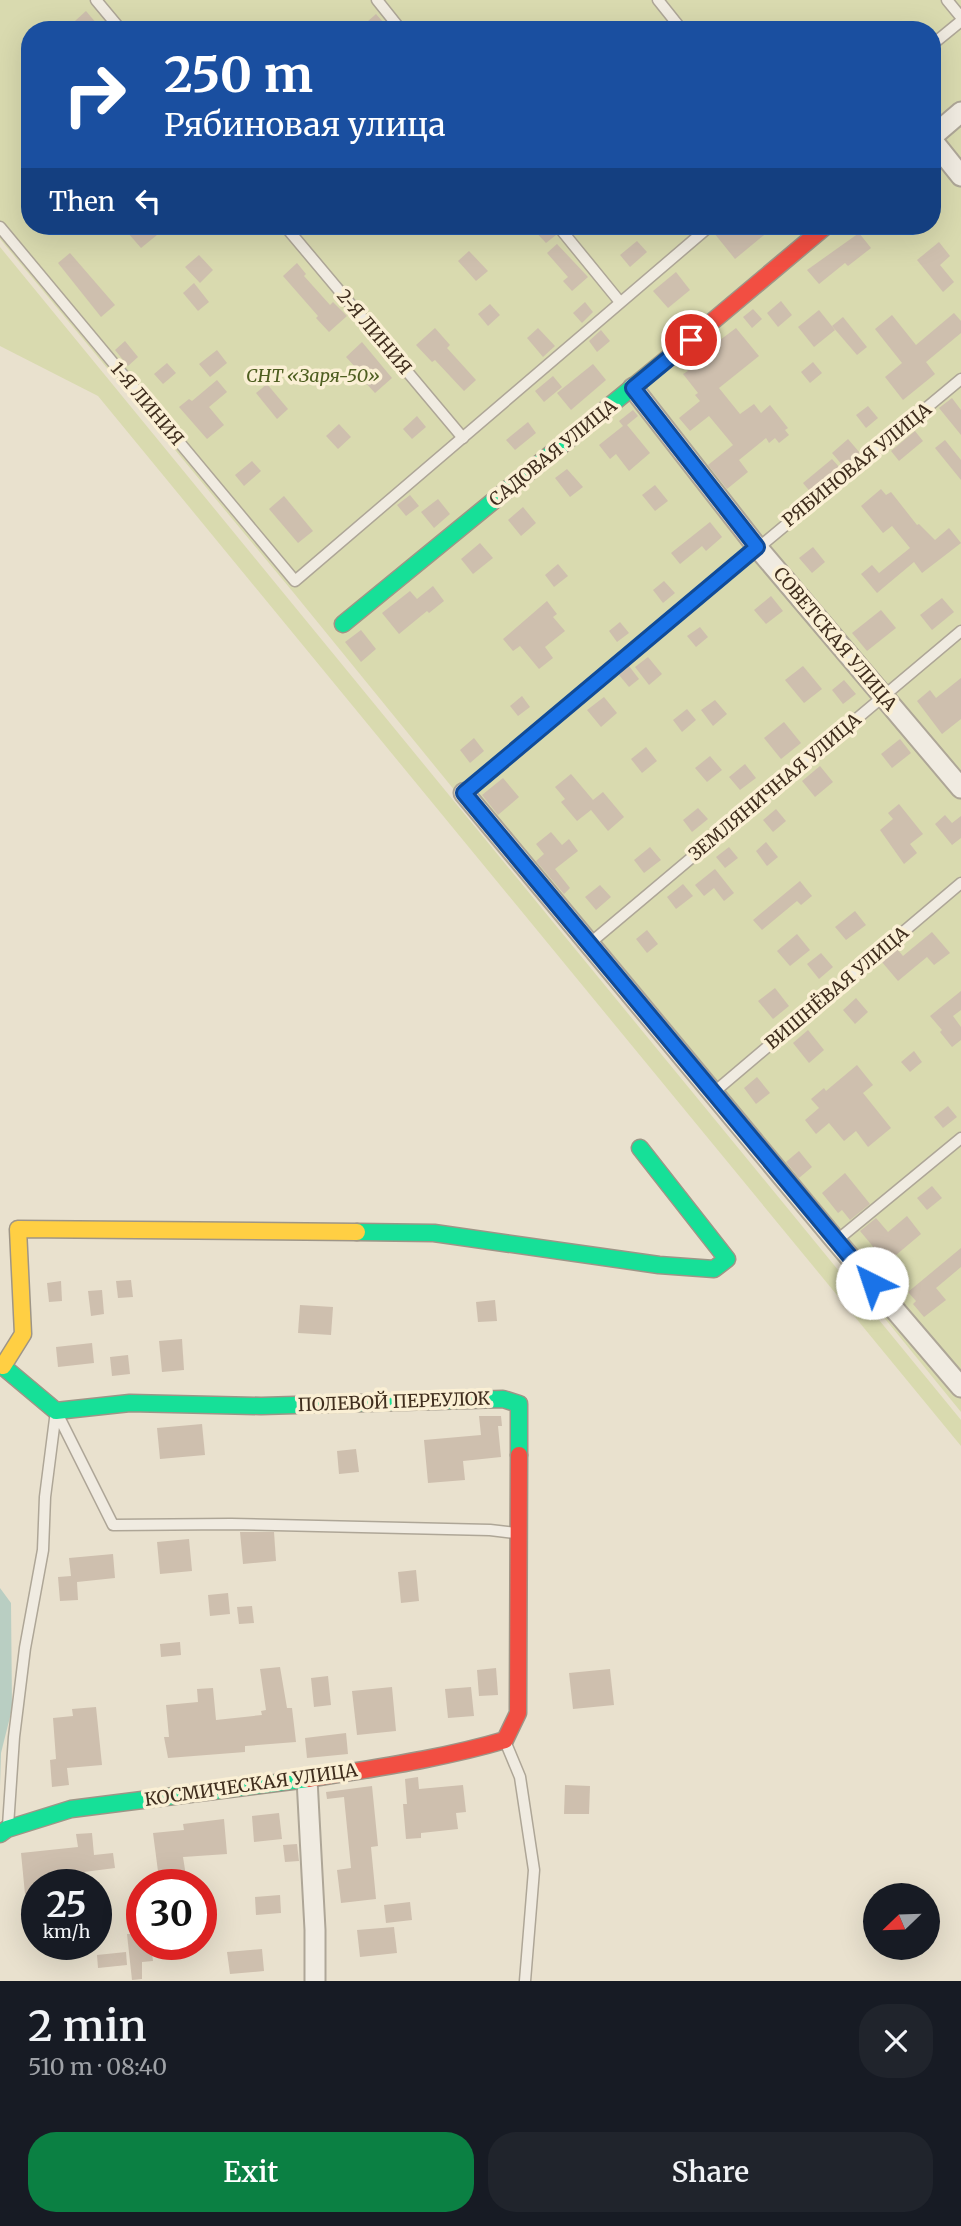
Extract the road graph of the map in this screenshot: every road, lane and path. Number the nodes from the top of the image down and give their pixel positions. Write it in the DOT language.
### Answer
graph roads {
  1 [pos="96,0"];
  2 [pos="377,0"];
  3 [pos="659,0"];
  4 [pos="947,0"];
  5 [pos="961,19"];
  6 [pos="114,21"];
  7 [pos="394,21"];
  8 [pos="675,21"];
  9 [pos="941,37"];
  10 [pos="961,112"];
  11 [pos="941,131"];
  12 [pos="941,150"];
  13 [pos="961,176"];
  14 [pos="0,227"];
  15 [pos="293,235"];
  16 [pos="565,235"];
  17 [pos="699,235"];
  18 [pos="815,235"];
  19 [pos="620,302"];
  20 [pos="961,379"];
  21 [pos="633,388"];
  22 [pos="463,438"];
  23 [pos="757,547"];
  24 [pos="343,624"];
  25 [pos="961,631"];
  26 [pos="883,696"];
  27 [pos="961,788"];
  28 [pos="464,793"];
  29 [pos="961,883"];
  30 [pos="589,944"];
  31 [pos="712,1093"];
  32 [pos="961,1138"];
  33 [pos="640,1148"];
  34 [pos="836,1241"];
  35 [pos="2,1365"];
  36 [pos="961,1387"];
  37 [pos="56,1411"];
  38 [pos="519,1534"];
  39 [pos="505,1740"];
  40 [pos="307,1779"];
  41 [pos="4,1832"];
  42 [pos="315,1981"];
  43 [pos="524,1981"];
  1 -- 6 [label="lane"];
  2 -- 7 [label="lane"];
  3 -- 8 [label="lane"];
  4 -- 5 [label="lane"];
  5 -- 9 [label="lane"];
  10 -- 11 [label="street"];
  12 -- 13 [label="street"];
  14 -- 22 [label="lane, 1-Я ЛИНИЯ"];
  15 -- 22 [label="lane, 2-Я ЛИНИЯ"];
  16 -- 19 [label="lane"];
  17 -- 19 [label="lane"];
  18 -- 21 [label="street, САДОВАЯ УЛИЦА"];
  19 -- 22 [label="lane"];
  20 -- 23 [label="lane, РЯБИНОВАЯ УЛИЦА"];
  21 -- 23 [label="street, СОВЕТСКАЯ УЛИЦА"];
  21 -- 24 [label="street, САДОВАЯ УЛИЦА"];
  23 -- 26 [label="street, СОВЕТСКАЯ УЛИЦА"];
  23 -- 28 [label="lane, РЯБИНОВАЯ УЛИЦА"];
  25 -- 26 [label="lane, ЗЕМЛЯНИЧНАЯ УЛИЦА"];
  26 -- 27 [label="street, СОВЕТСКАЯ УЛИЦА"];
  26 -- 30 [label="lane, ЗЕМЛЯНИЧНАЯ УЛИЦА"];
  28 -- 30 [label="street"];
  29 -- 31 [label="lane, ВИШНЁВАЯ УЛИЦА"];
  30 -- 31 [label="street"];
  31 -- 34 [label="street"];
  32 -- 34 [label="lane"];
  33 -- 35 [label="street"];
  34 -- 36 [label="street"];
  35 -- 37 [label="street"];
  37 -- 38 [label="lane"];
  37 -- 38 [label="street, ПОЛЕВОЙ ПЕРЕУЛОК"];
  37 -- 41 [label="lane"];
  38 -- 39 [label="street, ПОЛЕВОЙ ПЕРЕУЛОК"];
  39 -- 40 [label="street, КОСМИЧЕСКАЯ УЛИЦА"];
  39 -- 43 [label="lane"];
  40 -- 41 [label="street, КОСМИЧЕСКАЯ УЛИЦА"];
  40 -- 42 [label="street"];
}
